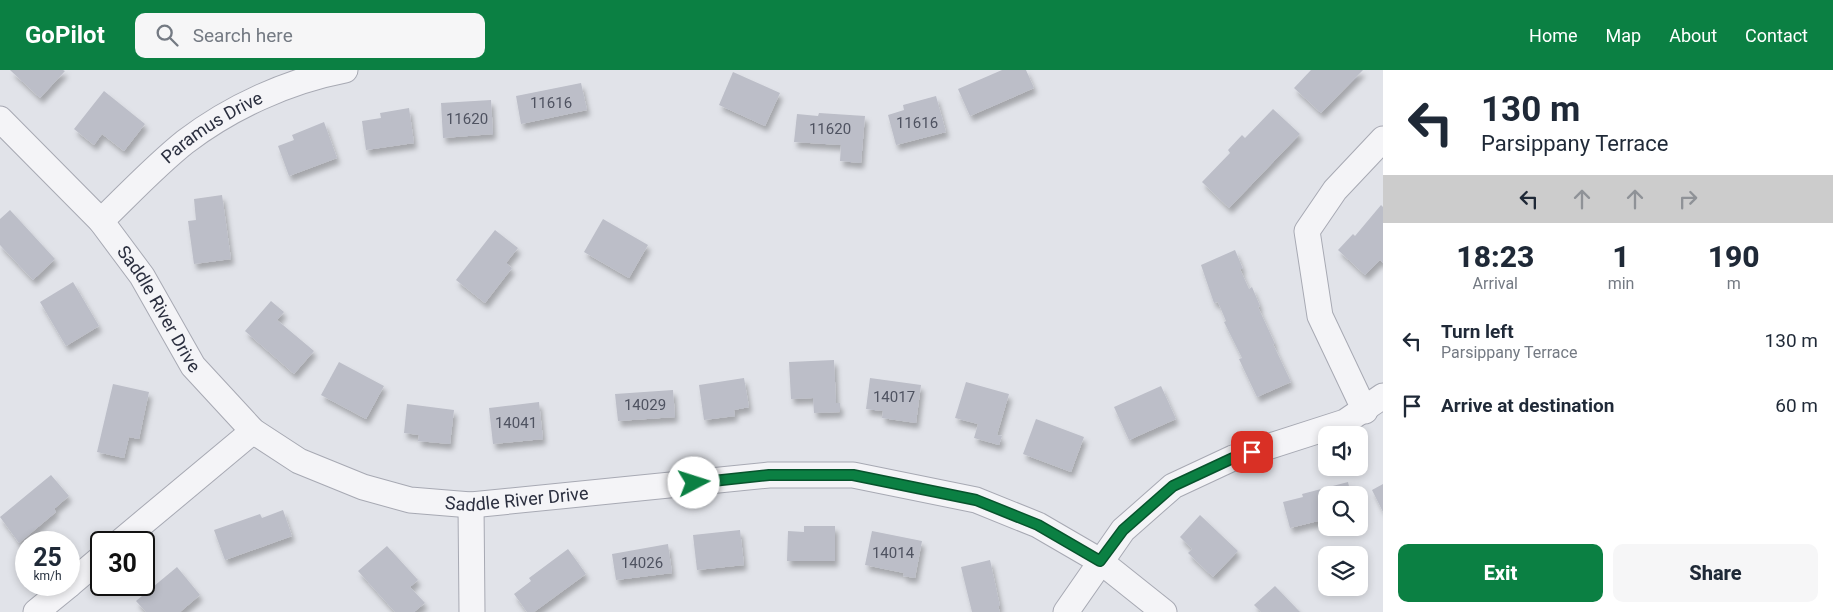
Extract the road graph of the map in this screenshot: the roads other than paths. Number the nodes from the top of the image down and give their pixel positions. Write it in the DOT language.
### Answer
graph roads {
  1 [pos="345,70"];
  2 [pos="316,73"];
  3 [pos="0,119"];
  4 [pos="1383,139"];
  5 [pos="101,221"];
  6 [pos="1374,403"];
  7 [pos="254,431"];
  8 [pos="471,505"];
  9 [pos="133,531"];
  10 [pos="1100,561"];
  11 [pos="90,567"];
  12 [pos="80,576"];
  13 [pos="56,596"];
  14 [pos="36,612"];
  15 [pos="472,612"];
  16 [pos="1066,612"];
  17 [pos="1164,612"];
  1 -- 2 [label="street, Paramus Drive"];
  2 -- 5 [label="street, Paramus Drive"];
  3 -- 5 [label="street, Saddle River Drive"];
  4 -- 6 [label="street"];
  5 -- 7 [label="street, Saddle River Drive"];
  6 -- 10 [label="street"];
  7 -- 8 [label="street, Saddle River Drive"];
  7 -- 9 [label="street"];
  8 -- 10 [label="street, Saddle River Drive"];
  8 -- 15 [label="street"];
  10 -- 16 [label="street"];
  10 -- 17 [label="street, Saddle River Drive"];
  11 -- 12 [label="street"];
  13 -- 14 [label="street"];
}
